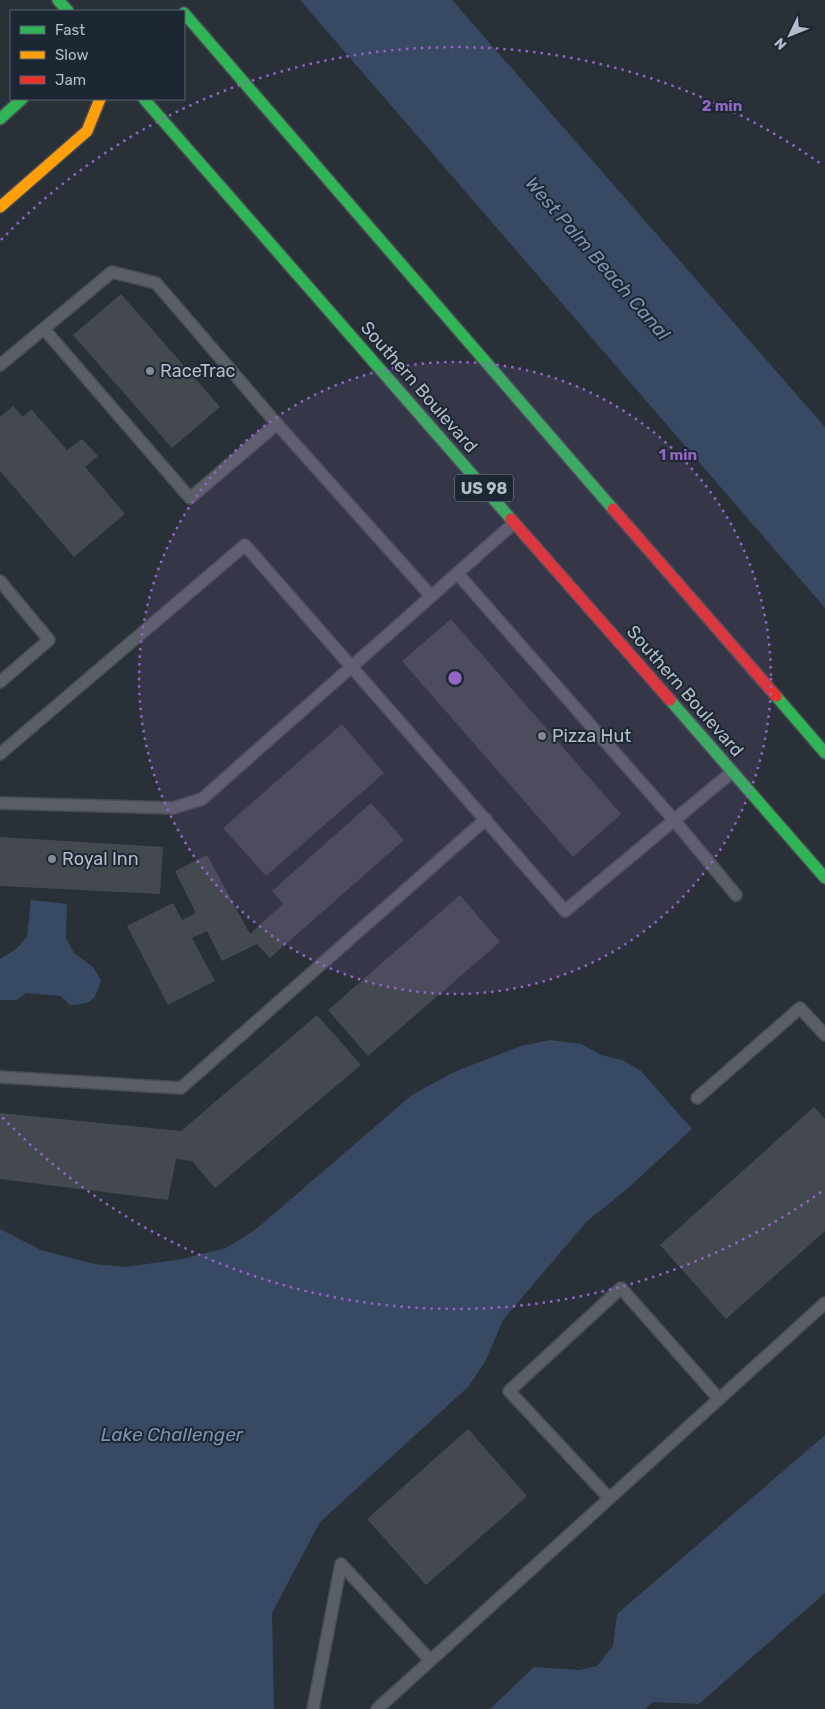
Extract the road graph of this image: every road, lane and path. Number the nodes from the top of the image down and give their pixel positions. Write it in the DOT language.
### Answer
graph roads {
  1 [pos="58,0"];
  2 [pos="67,10"];
  3 [pos="185,16"];
  4 [pos="21,100"];
  5 [pos="100,100"];
  6 [pos="145,100"];
  7 [pos="0,119"];
  8 [pos="0,207"];
  9 [pos="44,329"];
  10 [pos="0,365"];
  11 [pos="277,424"];
  12 [pos="514,523"];
  13 [pos="457,573"];
  14 [pos="1,583"];
  15 [pos="430,596"];
  16 [pos="352,666"];
  17 [pos="0,682"];
  18 [pos="0,754"];
  19 [pos="825,754"];
  20 [pos="732,772"];
  21 [pos="0,803"];
  22 [pos="760,803"];
  23 [pos="486,819"];
  24 [pos="674,820"];
  25 [pos="800,832"];
  26 [pos="825,878"];
  27 [pos="736,895"];
  28 [pos="825,1035"];
  29 [pos="0,1077"];
  30 [pos="697,1098"];
  31 [pos="825,1303"];
  32 [pos="719,1398"];
  33 [pos="609,1498"];
  34 [pos="430,1660"];
  35 [pos="313,1709"];
  36 [pos="377,1709"];
  1 -- 2 [label="main road"];
  3 -- 19 [label="main road"];
  4 -- 7 [label="main road"];
  5 -- 8 [label="main road"];
  6 -- 12 [label="main road, Southern Boulevard / US 98"];
  9 -- 10 [label="lane"];
  9 -- 11 [label="lane"];
  9 -- 11 [label="lane"];
  11 -- 15 [label="lane"];
  12 -- 13 [label="lane"];
  12 -- 20 [label="main road, Southern Boulevard / US 98"];
  13 -- 15 [label="lane"];
  13 -- 24 [label="lane"];
  14 -- 17 [label="lane"];
  15 -- 16 [label="lane"];
  16 -- 18 [label="lane"];
  16 -- 21 [label="lane"];
  16 -- 23 [label="lane"];
  20 -- 22 [label="main road, Southern Boulevard / US 98"];
  20 -- 24 [label="lane"];
  22 -- 25 [label="main road"];
  22 -- 26 [label="main road, Southern Boulevard / US 98"];
  23 -- 24 [label="lane"];
  23 -- 29 [label="lane"];
  24 -- 27 [label="lane"];
  28 -- 30 [label="lane"];
  31 -- 32 [label="lane"];
  32 -- 33 [label="lane"];
  32 -- 33 [label="lane"];
  33 -- 34 [label="lane"];
  34 -- 35 [label="lane"];
  34 -- 36 [label="lane"];
}
